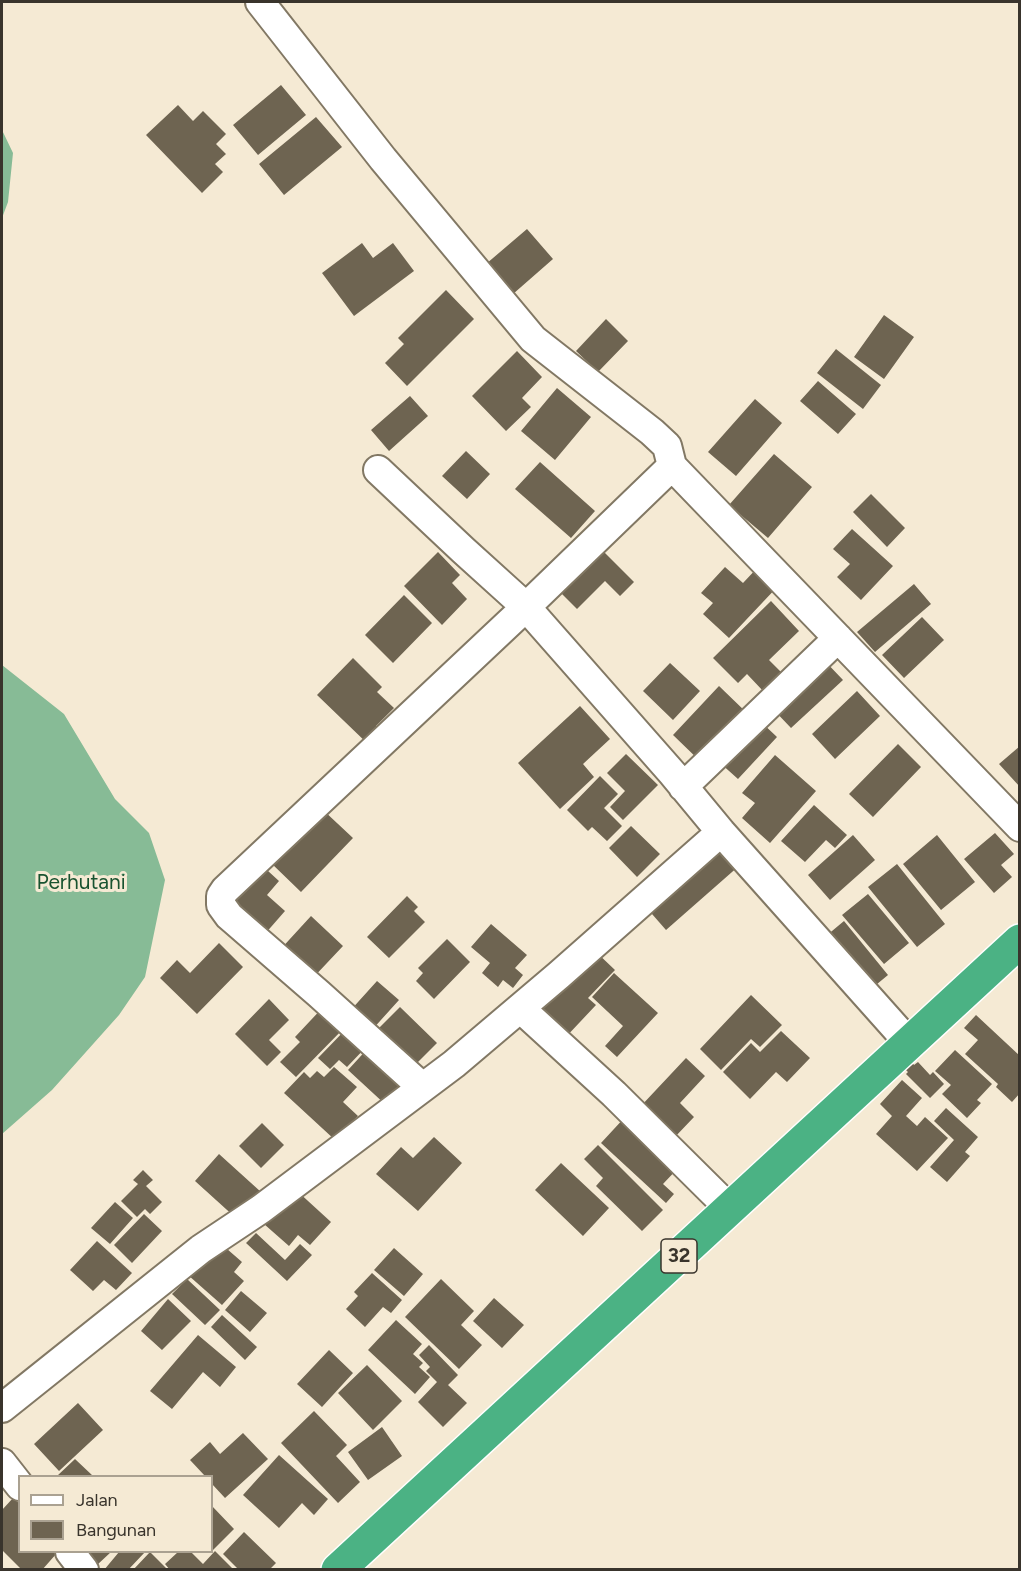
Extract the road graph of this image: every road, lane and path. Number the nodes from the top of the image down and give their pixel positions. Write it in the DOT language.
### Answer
graph roads {
  1 [pos="260,2"];
  2 [pos="672,466"];
  3 [pos="378,470"];
  4 [pos="526,607"];
  5 [pos="838,638"];
  6 [pos="683,787"];
  7 [pos="1020,827"];
  8 [pos="721,832"];
  9 [pos="1020,941"];
  10 [pos="520,1008"];
  11 [pos="910,1044"];
  12 [pos="422,1087"];
  13 [pos="730,1209"];
  14 [pos="2,1408"];
  15 [pos="2,1463"];
  16 [pos="18,1483"];
  17 [pos="72,1553"];
  18 [pos="84,1569"];
  19 [pos="338,1569"];
  1 -- 2 [label="street"];
  2 -- 4 [label="street"];
  2 -- 5 [label="street"];
  3 -- 4 [label="street"];
  4 -- 6 [label="street"];
  4 -- 12 [label="street"];
  5 -- 6 [label="street"];
  5 -- 7 [label="street"];
  6 -- 8 [label="street"];
  8 -- 10 [label="street"];
  8 -- 11 [label="street"];
  9 -- 11 [label="highway, 32"];
  10 -- 12 [label="street"];
  10 -- 13 [label="street"];
  11 -- 13 [label="highway, 32"];
  12 -- 14 [label="street"];
  13 -- 19 [label="highway, 32"];
  15 -- 16 [label="street"];
  17 -- 18 [label="street"];
}
